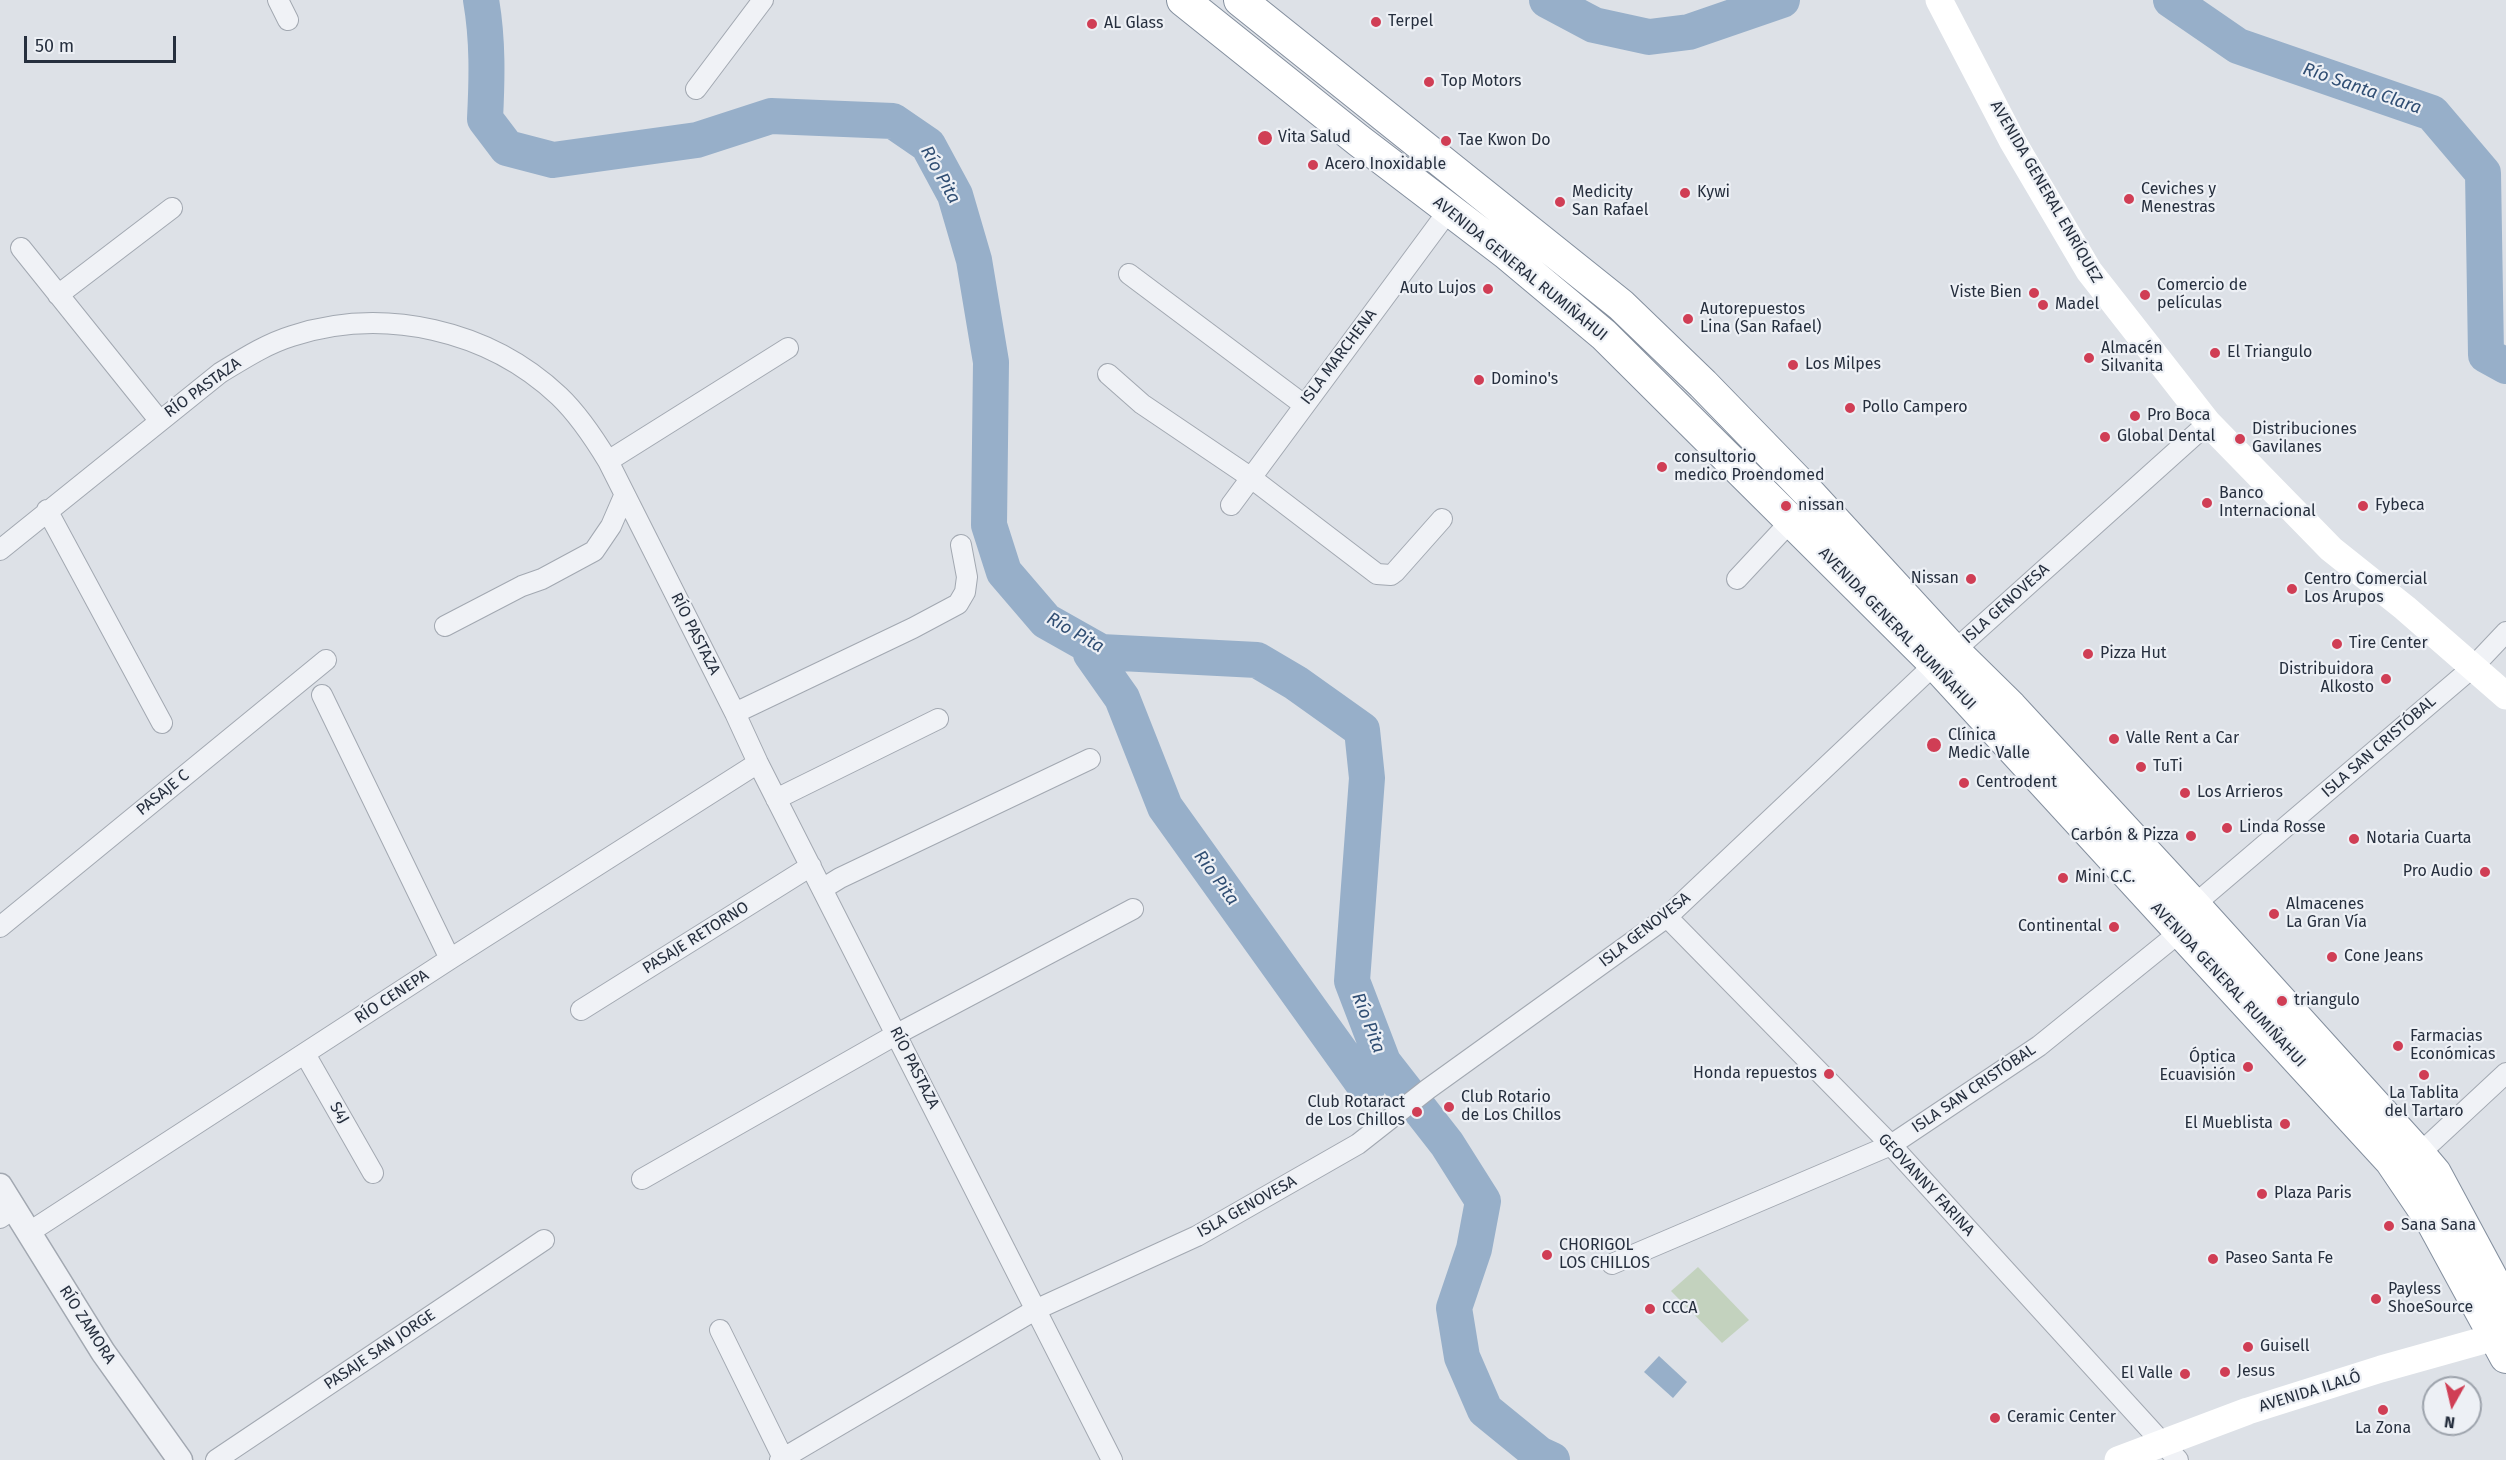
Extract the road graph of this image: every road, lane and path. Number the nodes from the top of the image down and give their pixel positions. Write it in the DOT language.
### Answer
graph roads {
  1 [pos="278,0"];
  2 [pos="763,0"];
  3 [pos="1183,0"];
  4 [pos="1240,0"];
  5 [pos="1939,0"];
  6 [pos="288,20"];
  7 [pos="696,88"];
  8 [pos="172,208"];
  9 [pos="1449,210"];
  10 [pos="21,249"];
  11 [pos="1129,274"];
  12 [pos="58,295"];
  13 [pos="788,348"];
  14 [pos="1108,374"];
  15 [pos="1304,405"];
  16 [pos="159,420"];
  17 [pos="2208,423"];
  18 [pos="608,461"];
  19 [pos="1250,477"];
  20 [pos="624,496"];
  21 [pos="1231,505"];
  22 [pos="47,510"];
  23 [pos="1442,519"];
  24 [pos="1791,521"];
  25 [pos="961,545"];
  26 [pos="0,550"];
  27 [pos="1737,579"];
  28 [pos="445,627"];
  29 [pos="2506,632"];
  30 [pos="1945,658"];
  31 [pos="326,660"];
  32 [pos="2472,668"];
  33 [pos="322,695"];
  34 [pos="2506,696"];
  35 [pos="735,713"];
  36 [pos="938,719"];
  37 [pos="162,723"];
  38 [pos="1090,759"];
  39 [pos="758,763"];
  40 [pos="776,799"];
  41 [pos="811,866"];
  42 [pos="822,889"];
  43 [pos="2194,905"];
  44 [pos="1133,909"];
  45 [pos="1667,917"];
  46 [pos="0,927"];
  47 [pos="2180,932"];
  48 [pos="450,959"];
  49 [pos="581,1010"];
  50 [pos="897,1034"];
  51 [pos="305,1054"];
  52 [pos="2506,1073"];
  53 [pos="1891,1145"];
  54 [pos="2419,1154"];
  55 [pos="373,1173"];
  56 [pos="642,1179"];
  57 [pos="0,1186"];
  58 [pos="7,1213"];
  59 [pos="28,1233"];
  60 [pos="544,1240"];
  61 [pos="1612,1264"];
  62 [pos="2506,1305"];
  63 [pos="1035,1310"];
  64 [pos="720,1330"];
  65 [pos="2502,1343"];
  66 [pos="2170,1452"];
  67 [pos="782,1459"];
  68 [pos="180,1460"];
  69 [pos="216,1460"];
  70 [pos="1112,1460"];
  71 [pos="2118,1460"];
  1 -- 6 [label="street"];
  2 -- 7 [label="street"];
  3 -- 9 [label="highway, AVENIDA GENERAL RUMIÑAHUI"];
  4 -- 30 [label="highway, AVENIDA GENERAL RUMIÑAHUI"];
  5 -- 17 [label="main road, AVENIDA GENERAL ENRÍQUEZ"];
  8 -- 12 [label="street"];
  9 -- 15 [label="street, ISLA MARCHENA"];
  9 -- 24 [label="highway, AVENIDA GENERAL RUMIÑAHUI"];
  10 -- 12 [label="street"];
  11 -- 15 [label="street"];
  12 -- 16 [label="street"];
  13 -- 18 [label="street"];
  14 -- 19 [label="street"];
  15 -- 19 [label="street, ISLA MARCHENA"];
  16 -- 18 [label="street, RÍO PASTAZA"];
  16 -- 22 [label="street, RÍO PASTAZA"];
  17 -- 30 [label="street, ISLA GENOVESA"];
  17 -- 32 [label="main road, AVENIDA GENERAL ENRÍQUEZ"];
  18 -- 20 [label="street, RÍO PASTAZA"];
  19 -- 21 [label="street, ISLA MARCHENA"];
  19 -- 23 [label="street"];
  20 -- 28 [label="street"];
  20 -- 35 [label="street, RÍO PASTAZA"];
  22 -- 26 [label="street, RÍO PASTAZA"];
  22 -- 37 [label="street"];
  24 -- 27 [label="street"];
  24 -- 30 [label="highway, AVENIDA GENERAL RUMIÑAHUI"];
  25 -- 35 [label="street"];
  29 -- 32 [label="street, ISLA SAN CRISTÓBAL"];
  30 -- 43 [label="highway, AVENIDA GENERAL RUMIÑAHUI"];
  30 -- 45 [label="street, ISLA GENOVESA"];
  30 -- 47 [label="highway, AVENIDA GENERAL RUMIÑAHUI"];
  31 -- 46 [label="street, PASAJE C"];
  32 -- 34 [label="main road, AVENIDA GENERAL ENRÍQUEZ"];
  32 -- 43 [label="street, ISLA SAN CRISTÓBAL"];
  33 -- 48 [label="street"];
  35 -- 39 [label="street, RÍO PASTAZA"];
  36 -- 40 [label="street"];
  38 -- 42 [label="street"];
  39 -- 40 [label="street, RÍO PASTAZA"];
  39 -- 48 [label="street, RÍO CENEPA"];
  40 -- 41 [label="street, RÍO PASTAZA"];
  41 -- 42 [label="street, RÍO PASTAZA"];
  41 -- 49 [label="street, PASAJE RETORNO"];
  42 -- 50 [label="street, RÍO PASTAZA"];
  43 -- 54 [label="highway, AVENIDA GENERAL RUMIÑAHUI"];
  44 -- 50 [label="street"];
  45 -- 53 [label="street, GEOVANNY FARINA"];
  45 -- 63 [label="street, ISLA GENOVESA"];
  47 -- 53 [label="street, ISLA SAN CRISTÓBAL"];
  47 -- 65 [label="highway, AVENIDA GENERAL RUMIÑAHUI"];
  48 -- 51 [label="street, RÍO CENEPA"];
  50 -- 56 [label="street"];
  50 -- 63 [label="street, RÍO PASTAZA"];
  51 -- 55 [label="street, S4J"];
  51 -- 59 [label="street, RÍO CENEPA"];
  52 -- 54 [label="street"];
  53 -- 61 [label="street, ISLA SAN CRISTÓBAL"];
  53 -- 66 [label="street, GEOVANNY FARINA"];
  54 -- 62 [label="highway, AVENIDA GENERAL RUMIÑAHUI"];
  57 -- 58 [label="street, RÍO ZAMORA"];
  58 -- 59 [label="street, RÍO ZAMORA"];
  59 -- 68 [label="street, RÍO ZAMORA"];
  60 -- 69 [label="street, PASAJE SAN JORGE"];
  63 -- 67 [label="street, ISLA GENOVESA"];
  63 -- 70 [label="street, RÍO PASTAZA"];
  64 -- 67 [label="street"];
  65 -- 66 [label="main road, AVENIDA ILALÓ"];
  66 -- 71 [label="main road, AVENIDA ILALÓ"];
}
